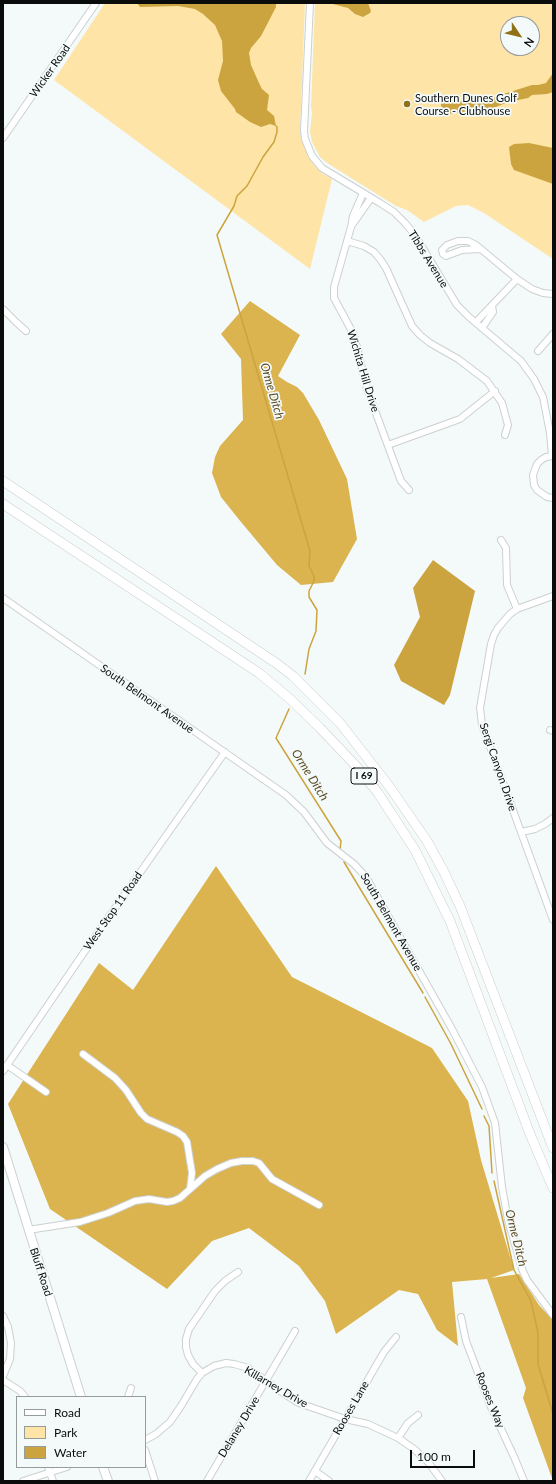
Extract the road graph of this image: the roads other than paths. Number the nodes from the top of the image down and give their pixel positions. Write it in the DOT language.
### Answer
graph roads {
  1 [pos="96,3"];
  2 [pos="310,3"];
  3 [pos="3,138"];
  4 [pos="363,193"];
  5 [pos="371,198"];
  6 [pos="351,227"];
  7 [pos="347,241"];
  8 [pos="480,249"];
  9 [pos="517,279"];
  10 [pos="553,294"];
  11 [pos="492,306"];
  12 [pos="3,309"];
  13 [pos="476,322"];
  14 [pos="482,328"];
  15 [pos="26,331"];
  16 [pos="553,334"];
  17 [pos="538,351"];
  18 [pos="495,391"];
  19 [pos="505,435"];
  20 [pos="388,445"];
  21 [pos="552,456"];
  22 [pos="3,481"];
  23 [pos="409,490"];
  24 [pos="553,499"];
  25 [pos="3,504"];
  26 [pos="501,540"];
  27 [pos="553,596"];
  28 [pos="3,598"];
  29 [pos="517,609"];
  30 [pos="225,752"];
  31 [pos="553,818"];
  32 [pos="521,832"];
  33 [pos="551,908"];
  34 [pos="553,920"];
  35 [pos="83,1054"];
  36 [pos="7,1065"];
  37 [pos="3,1071"];
  38 [pos="46,1092"];
  39 [pos="3,1147"];
  40 [pos="553,1148"];
  41 [pos="553,1188"];
  42 [pos="190,1189"];
  43 [pos="319,1206"];
  44 [pos="28,1230"];
  45 [pos="238,1272"];
  46 [pos="553,1315"];
  47 [pos="3,1316"];
  48 [pos="461,1317"];
  49 [pos="295,1331"];
  50 [pos="396,1337"];
  51 [pos="202,1373"];
  52 [pos="3,1376"];
  53 [pos="3,1380"];
  54 [pos="266,1381"];
  55 [pos="130,1388"];
  56 [pos="24,1396"];
  57 [pos="81,1396"];
  58 [pos="128,1396"];
  59 [pos="418,1415"];
  60 [pos="345,1419"];
  61 [pos="398,1438"];
  62 [pos="146,1439"];
  63 [pos="146,1453"];
  64 [pos="61,1468"];
  65 [pos="103,1468"];
  66 [pos="49,1470"];
  67 [pos="315,1471"];
  68 [pos="23,1481"];
  69 [pos="53,1481"];
  70 [pos="108,1481"];
  71 [pos="155,1481"];
  72 [pos="207,1481"];
  73 [pos="309,1481"];
  74 [pos="329,1481"];
  75 [pos="442,1481"];
  76 [pos="524,1481"];
  1 -- 3 [label="street, Wicker Road"];
  2 -- 4 [label="street, Tibbs Avenue"];
  4 -- 5 [label="street, Tibbs Avenue"];
  4 -- 6 [label="street, Wichita Hill Drive"];
  5 -- 6 [label="street, Wichita Hill Drive"];
  5 -- 13 [label="street, Tibbs Avenue"];
  6 -- 7 [label="street, Wichita Hill Drive"];
  7 -- 18 [label="street"];
  7 -- 20 [label="street, Wichita Hill Drive"];
  8 -- 8 [label="street"];
  8 -- 9 [label="street"];
  9 -- 10 [label="street"];
  9 -- 11 [label="street"];
  11 -- 13 [label="street"];
  11 -- 14 [label="street"];
  12 -- 15 [label="street"];
  13 -- 14 [label="street, Tibbs Avenue"];
  14 -- 21 [label="street, Tibbs Avenue"];
  16 -- 17 [label="street"];
  18 -- 19 [label="street"];
  18 -- 20 [label="street"];
  20 -- 23 [label="street, Wichita Hill Drive"];
  21 -- 24 [label="street"];
  22 -- 40 [label="highway, I 69"];
  25 -- 41 [label="highway, I 69"];
  26 -- 29 [label="street"];
  27 -- 29 [label="street, Sergi Canyon Drive"];
  28 -- 30 [label="street, South Belmont Avenue"];
  29 -- 32 [label="street, Sergi Canyon Drive"];
  30 -- 36 [label="street, West Stop 11 Road"];
  30 -- 46 [label="street, South Belmont Avenue"];
  31 -- 32 [label="street"];
  32 -- 33 [label="street, Sergi Canyon Drive"];
  33 -- 34 [label="street, Sergi Canyon Drive"];
  35 -- 42 [label="street"];
  36 -- 37 [label="street, West Stop 11 Road"];
  36 -- 38 [label="street"];
  39 -- 44 [label="main road, Bluff Road"];
  42 -- 43 [label="street"];
  42 -- 44 [label="street"];
  44 -- 57 [label="main road, Bluff Road"];
  45 -- 51 [label="street"];
  47 -- 52 [label="street"];
  48 -- 76 [label="street, Rooses Way"];
  49 -- 54 [label="street, Delaney Drive"];
  50 -- 60 [label="street, Rooses Lane"];
  51 -- 54 [label="street, Killarney Drive"];
  51 -- 62 [label="street"];
  53 -- 56 [label="street"];
  54 -- 60 [label="street, Killarney Drive"];
  54 -- 72 [label="street, Delaney Drive"];
  55 -- 58 [label="street"];
  59 -- 61 [label="street"];
  60 -- 61 [label="street, Killarney Drive"];
  60 -- 67 [label="street, Rooses Lane"];
  61 -- 75 [label="street, Killarney Drive"];
  63 -- 71 [label="street"];
  64 -- 66 [label="street"];
  65 -- 70 [label="main road"];
  66 -- 68 [label="street"];
  66 -- 69 [label="street"];
  67 -- 73 [label="street, Rooses Lane"];
  67 -- 74 [label="street"];
}
